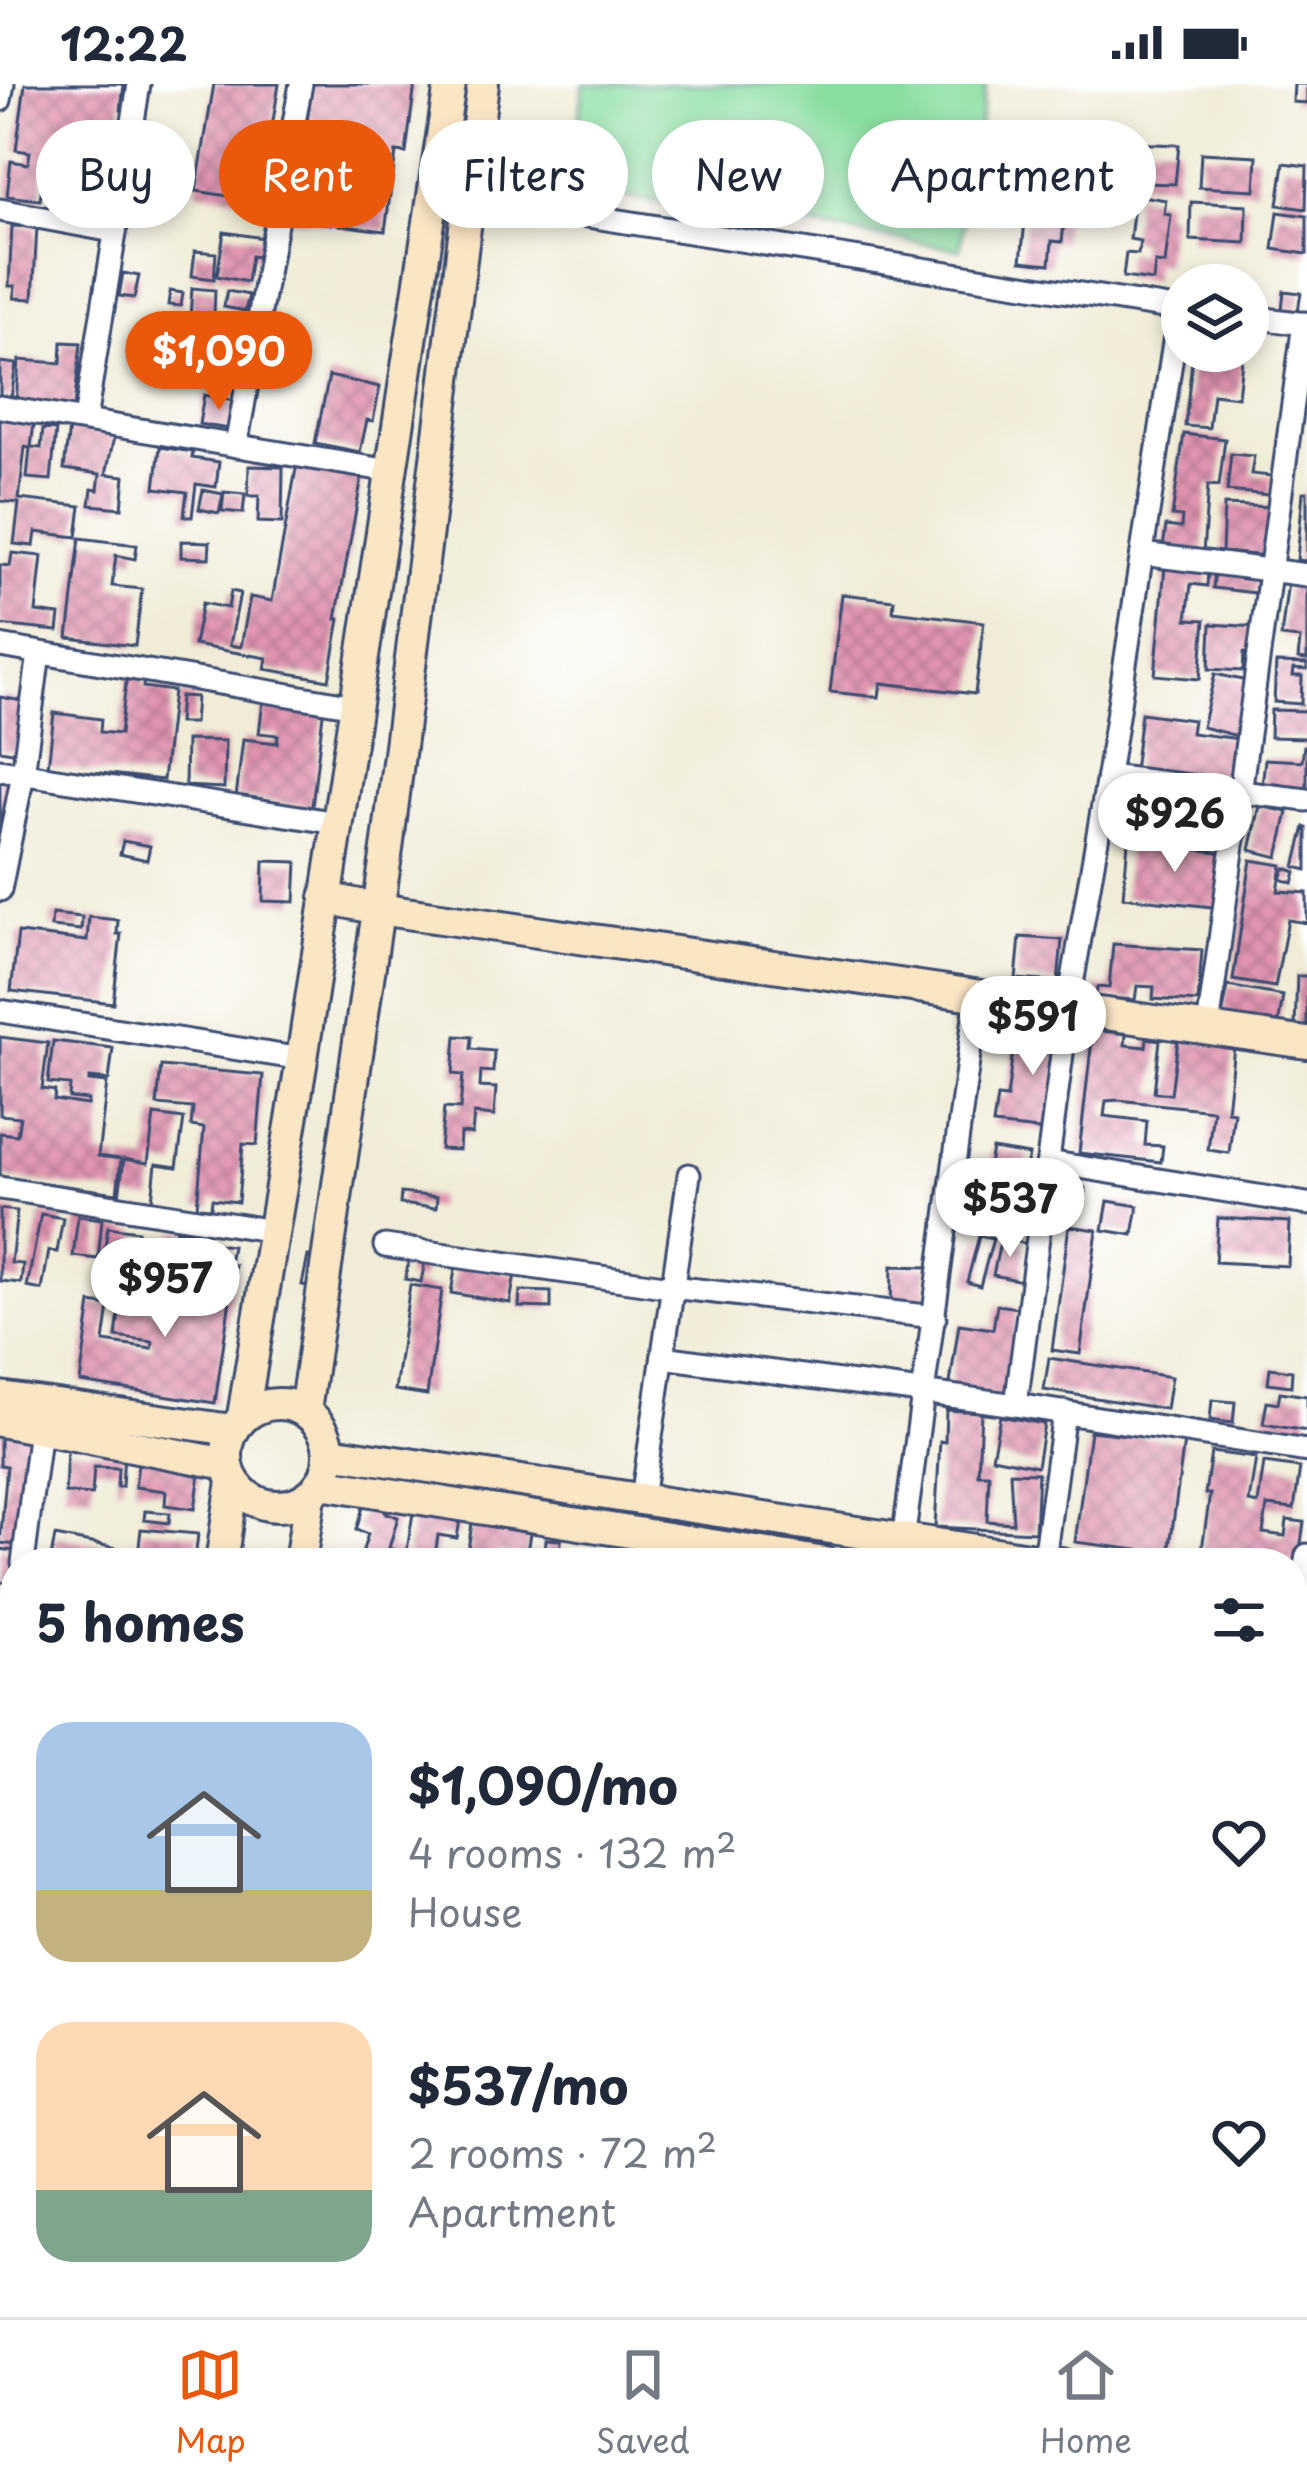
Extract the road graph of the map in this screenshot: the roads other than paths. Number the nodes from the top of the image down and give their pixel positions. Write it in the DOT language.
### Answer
graph roads {
  1 [pos="3,84"];
  2 [pos="139,84"];
  3 [pos="301,84"];
  4 [pos="449,84"];
  5 [pos="483,84"];
  6 [pos="0,100"];
  7 [pos="478,120"];
  8 [pos="0,210"];
  9 [pos="628,221"];
  10 [pos="464,228"];
  11 [pos="113,231"];
  12 [pos="1161,306"];
  13 [pos="1269,320"];
  14 [pos="1306,324"];
  15 [pos="1171,372"];
  16 [pos="0,407"];
  17 [pos="85,420"];
  18 [pos="236,446"];
  19 [pos="391,471"];
  20 [pos="1142,554"];
  21 [pos="1269,571"];
  22 [pos="1307,575"];
  23 [pos="0,646"];
  24 [pos="39,652"];
  25 [pos="356,706"];
  26 [pos="11,772"];
  27 [pos="1108,776"];
  28 [pos="1239,792"];
  29 [pos="1307,800"];
  30 [pos="338,823"];
  31 [pos="0,890"];
  32 [pos="326,898"];
  33 [pos="378,909"];
  34 [pos="977,995"];
  35 [pos="1068,1008"];
  36 [pos="0,1011"];
  37 [pos="1208,1028"];
  38 [pos="1307,1043"];
  39 [pos="302,1058"];
  40 [pos="1048,1162"];
  41 [pos="689,1175"];
  42 [pos="0,1188"];
  43 [pos="1307,1204"];
  44 [pos="274,1231"];
  45 [pos="386,1246"];
  46 [pos="671,1287"];
  47 [pos="935,1317"];
  48 [pos="663,1358"];
  49 [pos="925,1396"];
  50 [pos="0,1397"];
  51 [pos="1016,1405"];
  52 [pos="305,1411"];
  53 [pos="1064,1412"];
  54 [pos="0,1421"];
  55 [pos="237,1423"];
  56 [pos="40,1429"];
  57 [pos="1307,1450"];
  58 [pos="330,1452"];
  59 [pos="230,1473"];
  60 [pos="315,1490"];
  61 [pos="642,1499"];
  62 [pos="25,1548"];
  63 [pos="222,1548"];
  64 [pos="302,1548"];
  65 [pos="720,1548"];
  66 [pos="887,1548"];
  67 [pos="902,1548"];
  68 [pos="1053,1548"];
  1 -- 6 [label="street"];
  2 -- 11 [label="street"];
  3 -- 18 [label="street"];
  4 -- 19 [label="main road"];
  5 -- 7 [label="main road"];
  8 -- 11 [label="street"];
  9 -- 12 [label="street"];
  10 -- 33 [label="main road"];
  11 -- 17 [label="street"];
  13 -- 14 [label="street"];
  14 -- 21 [label="street"];
  15 -- 20 [label="street"];
  16 -- 17 [label="street"];
  17 -- 18 [label="street"];
  18 -- 19 [label="street"];
  19 -- 25 [label="main road"];
  20 -- 21 [label="street"];
  20 -- 27 [label="street"];
  21 -- 22 [label="street"];
  21 -- 28 [label="street"];
  23 -- 24 [label="street"];
  24 -- 25 [label="street"];
  24 -- 26 [label="street"];
  25 -- 30 [label="main road"];
  26 -- 30 [label="street"];
  26 -- 31 [label="street"];
  27 -- 28 [label="street"];
  27 -- 35 [label="street"];
  28 -- 29 [label="street"];
  28 -- 37 [label="street"];
  30 -- 32 [label="main road"];
  32 -- 33 [label="main road"];
  32 -- 39 [label="main road"];
  33 -- 34 [label="main road"];
  33 -- 52 [label="main road"];
  34 -- 35 [label="main road"];
  34 -- 47 [label="street"];
  35 -- 37 [label="main road"];
  35 -- 40 [label="street"];
  36 -- 39 [label="street"];
  37 -- 38 [label="main road"];
  39 -- 44 [label="main road"];
  40 -- 43 [label="street"];
  40 -- 51 [label="street"];
  41 -- 46 [label="street"];
  42 -- 44 [label="street"];
  44 -- 55 [label="main road"];
  45 -- 46 [label="street"];
  46 -- 47 [label="street"];
  46 -- 48 [label="street"];
  47 -- 49 [label="street"];
  48 -- 49 [label="street"];
  48 -- 61 [label="street"];
  49 -- 51 [label="street"];
  49 -- 67 [label="street"];
  50 -- 55 [label="main road"];
  51 -- 53 [label="street"];
  52 -- 55 [label="main road"];
  52 -- 58 [label="main road"];
  53 -- 57 [label="street"];
  53 -- 68 [label="street"];
  54 -- 56 [label="main road"];
  55 -- 59 [label="main road"];
  56 -- 59 [label="main road"];
  56 -- 62 [label="street"];
  58 -- 60 [label="main road"];
  58 -- 61 [label="main road"];
  59 -- 60 [label="main road"];
  59 -- 63 [label="main road"];
  60 -- 64 [label="main road"];
  60 -- 65 [label="main road"];
  61 -- 66 [label="main road"];
}
